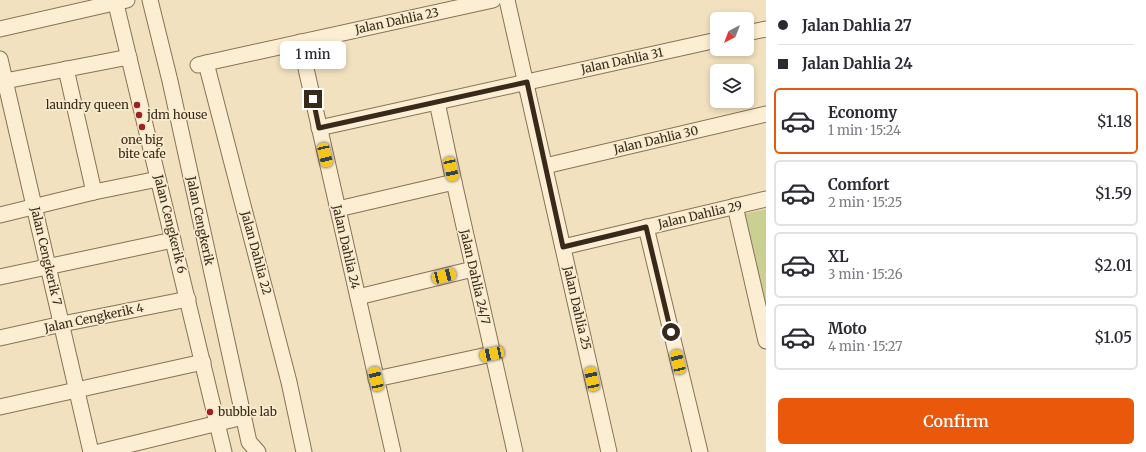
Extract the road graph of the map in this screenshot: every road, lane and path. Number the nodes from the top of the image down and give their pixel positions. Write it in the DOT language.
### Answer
graph roads {
  1 [pos="150,0"];
  2 [pos="493,0"];
  3 [pos="507,0"];
  4 [pos="119,1"];
  5 [pos="0,29"];
  6 [pos="766,29"];
  7 [pos="754,32"];
  8 [pos="300,42"];
  9 [pos="710,42"];
  10 [pos="129,58"];
  11 [pos="0,59"];
  12 [pos="202,64"];
  13 [pos="66,69"];
  14 [pos="5,81"];
  15 [pos="527,82"];
  16 [pos="437,102"];
  17 [pos="766,114"];
  18 [pos="319,128"];
  19 [pos="545,166"];
  20 [pos="158,179"];
  21 [pos="454,182"];
  22 [pos="94,192"];
  23 [pos="766,199"];
  24 [pos="34,206"];
  25 [pos="735,206"];
  26 [pos="338,209"];
  27 [pos="0,216"];
  28 [pos="646,227"];
  29 [pos="173,240"];
  30 [pos="563,247"];
  31 [pos="48,267"];
  32 [pos="473,269"];
  33 [pos="0,277"];
  34 [pos="358,297"];
  35 [pos="188,299"];
  36 [pos="762,308"];
  37 [pos="62,324"];
  38 [pos="0,338"];
  39 [pos="766,341"];
  40 [pos="492,354"];
  41 [pos="203,362"];
  42 [pos="376,379"];
  43 [pos="77,389"];
  44 [pos="0,406"];
  45 [pos="243,417"];
  46 [pos="218,423"];
  47 [pos="253,447"];
  48 [pos="92,452"];
  49 [pos="100,452"];
  50 [pos="224,452"];
  51 [pos="304,452"];
  52 [pos="393,452"];
  53 [pos="515,452"];
  54 [pos="609,452"];
  55 [pos="700,452"];
  1 -- 45 [label="street, Jalan Cengkerik"];
  2 -- 8 [label="street, Jalan Dahlia 23"];
  3 -- 15 [label="street, Jalan Dahlia 25"];
  4 -- 5 [label="street"];
  4 -- 10 [label="street, Jalan Cengkerik 6"];
  6 -- 7 [label="street"];
  8 -- 12 [label="street, Jalan Dahlia 23"];
  8 -- 18 [label="street, Jalan Dahlia 24"];
  9 -- 15 [label="street, Jalan Dahlia 31"];
  10 -- 13 [label="street"];
  10 -- 20 [label="street, Jalan Cengkerik 6"];
  11 -- 14 [label="street, Jalan Cengkerik 7"];
  12 -- 51 [label="street, Jalan Dahlia 22"];
  13 -- 14 [label="street"];
  13 -- 22 [label="street"];
  14 -- 24 [label="street, Jalan Cengkerik 7"];
  15 -- 16 [label="street, Jalan Dahlia 31"];
  15 -- 19 [label="street, Jalan Dahlia 25"];
  16 -- 18 [label="street, Jalan Dahlia 31"];
  16 -- 21 [label="street, Jalan Dahlia 24/7"];
  17 -- 19 [label="street, Jalan Dahlia 30"];
  18 -- 26 [label="street, Jalan Dahlia 24"];
  19 -- 30 [label="street, Jalan Dahlia 25"];
  20 -- 22 [label="street"];
  20 -- 29 [label="street, Jalan Cengkerik 6"];
  21 -- 26 [label="street"];
  21 -- 32 [label="street, Jalan Dahlia 24/7"];
  22 -- 24 [label="street"];
  23 -- 25 [label="street, Jalan Dahlia 29"];
  24 -- 27 [label="street"];
  24 -- 31 [label="street, Jalan Cengkerik 7"];
  25 -- 28 [label="street, Jalan Dahlia 29"];
  25 -- 36 [label="street"];
  26 -- 34 [label="street, Jalan Dahlia 24"];
  28 -- 30 [label="street, Jalan Dahlia 29"];
  28 -- 55 [label="street"];
  29 -- 31 [label="street"];
  29 -- 35 [label="street, Jalan Cengkerik 6"];
  30 -- 54 [label="street, Jalan Dahlia 25"];
  31 -- 33 [label="street"];
  31 -- 37 [label="street, Jalan Cengkerik 7"];
  32 -- 34 [label="street"];
  32 -- 40 [label="street, Jalan Dahlia 24/7"];
  34 -- 42 [label="street, Jalan Dahlia 24"];
  35 -- 37 [label="street, Jalan Cengkerik 4"];
  35 -- 41 [label="street, Jalan Cengkerik 6"];
  36 -- 39 [label="street"];
  37 -- 38 [label="street, Jalan Cengkerik 4"];
  37 -- 43 [label="street, Jalan Cengkerik 7"];
  40 -- 42 [label="street"];
  40 -- 53 [label="street, Jalan Dahlia 24/7"];
  41 -- 43 [label="street"];
  41 -- 46 [label="street, Jalan Cengkerik 6"];
  42 -- 52 [label="street, Jalan Dahlia 24"];
  43 -- 44 [label="street"];
  43 -- 48 [label="street, Jalan Cengkerik 7"];
  45 -- 46 [label="street"];
  45 -- 47 [label="street, Jalan Cengkerik"];
  46 -- 49 [label="street"];
  46 -- 50 [label="street, Jalan Cengkerik 6"];
}
